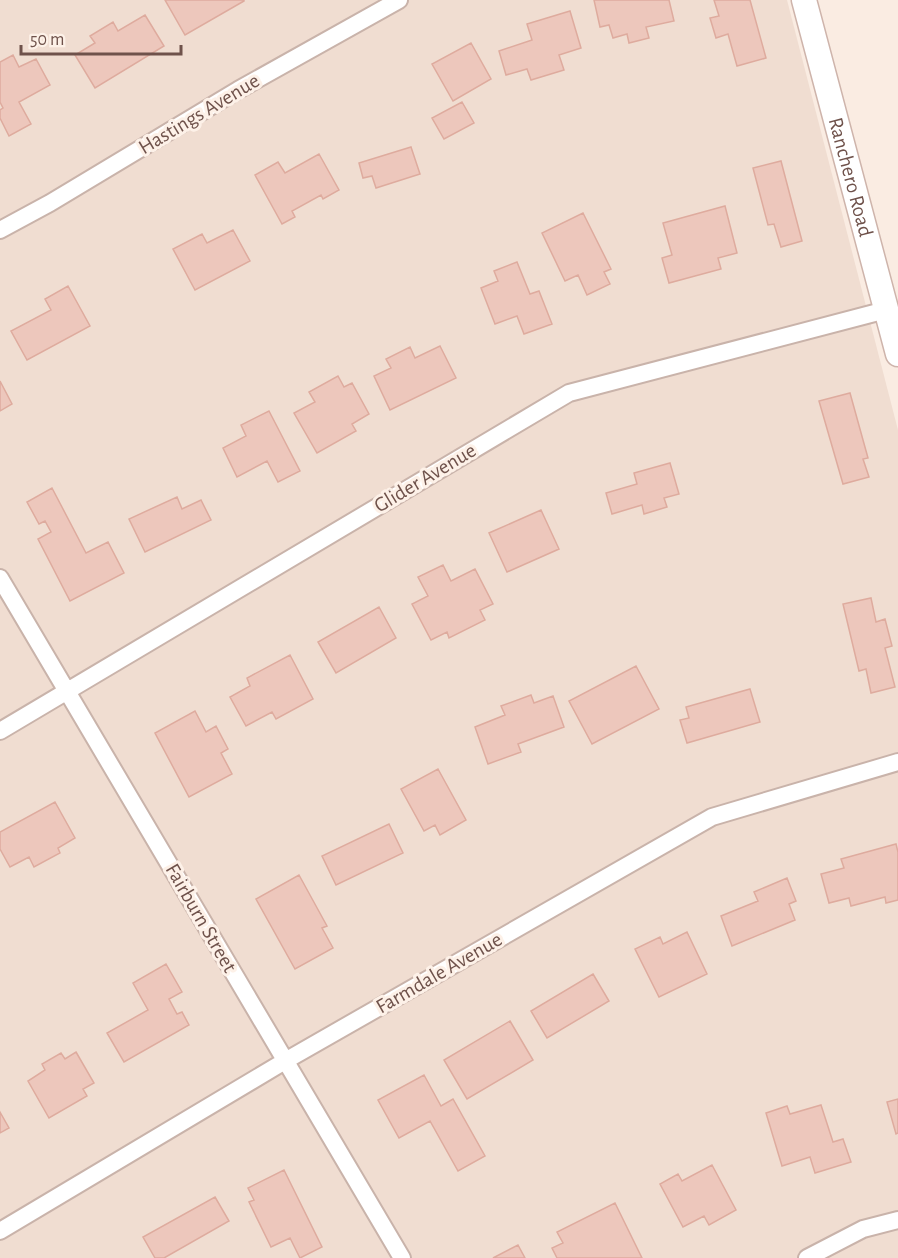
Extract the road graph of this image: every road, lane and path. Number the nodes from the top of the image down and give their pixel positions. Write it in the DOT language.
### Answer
graph roads {
  1 [pos="399,0"];
  2 [pos="804,0"];
  3 [pos="0,230"];
  4 [pos="886,310"];
  5 [pos="898,354"];
  6 [pos="0,578"];
  7 [pos="68,691"];
  8 [pos="0,731"];
  9 [pos="898,762"];
  10 [pos="285,1061"];
  11 [pos="898,1220"];
  12 [pos="0,1231"];
  13 [pos="402,1258"];
  14 [pos="807,1258"];
  1 -- 3 [label="street, Hastings Avenue"];
  2 -- 4 [label="main road, Ranchero Road"];
  4 -- 5 [label="main road, Ranchero Road"];
  4 -- 7 [label="street, Glider Avenue"];
  6 -- 7 [label="street, Fairburn Street"];
  7 -- 8 [label="street, Glider Avenue"];
  7 -- 10 [label="street, Fairburn Street"];
  9 -- 10 [label="street, Farmdale Avenue"];
  10 -- 12 [label="street, Farmdale Avenue"];
  10 -- 13 [label="street, Fairburn Street"];
  11 -- 14 [label="street"];
}
